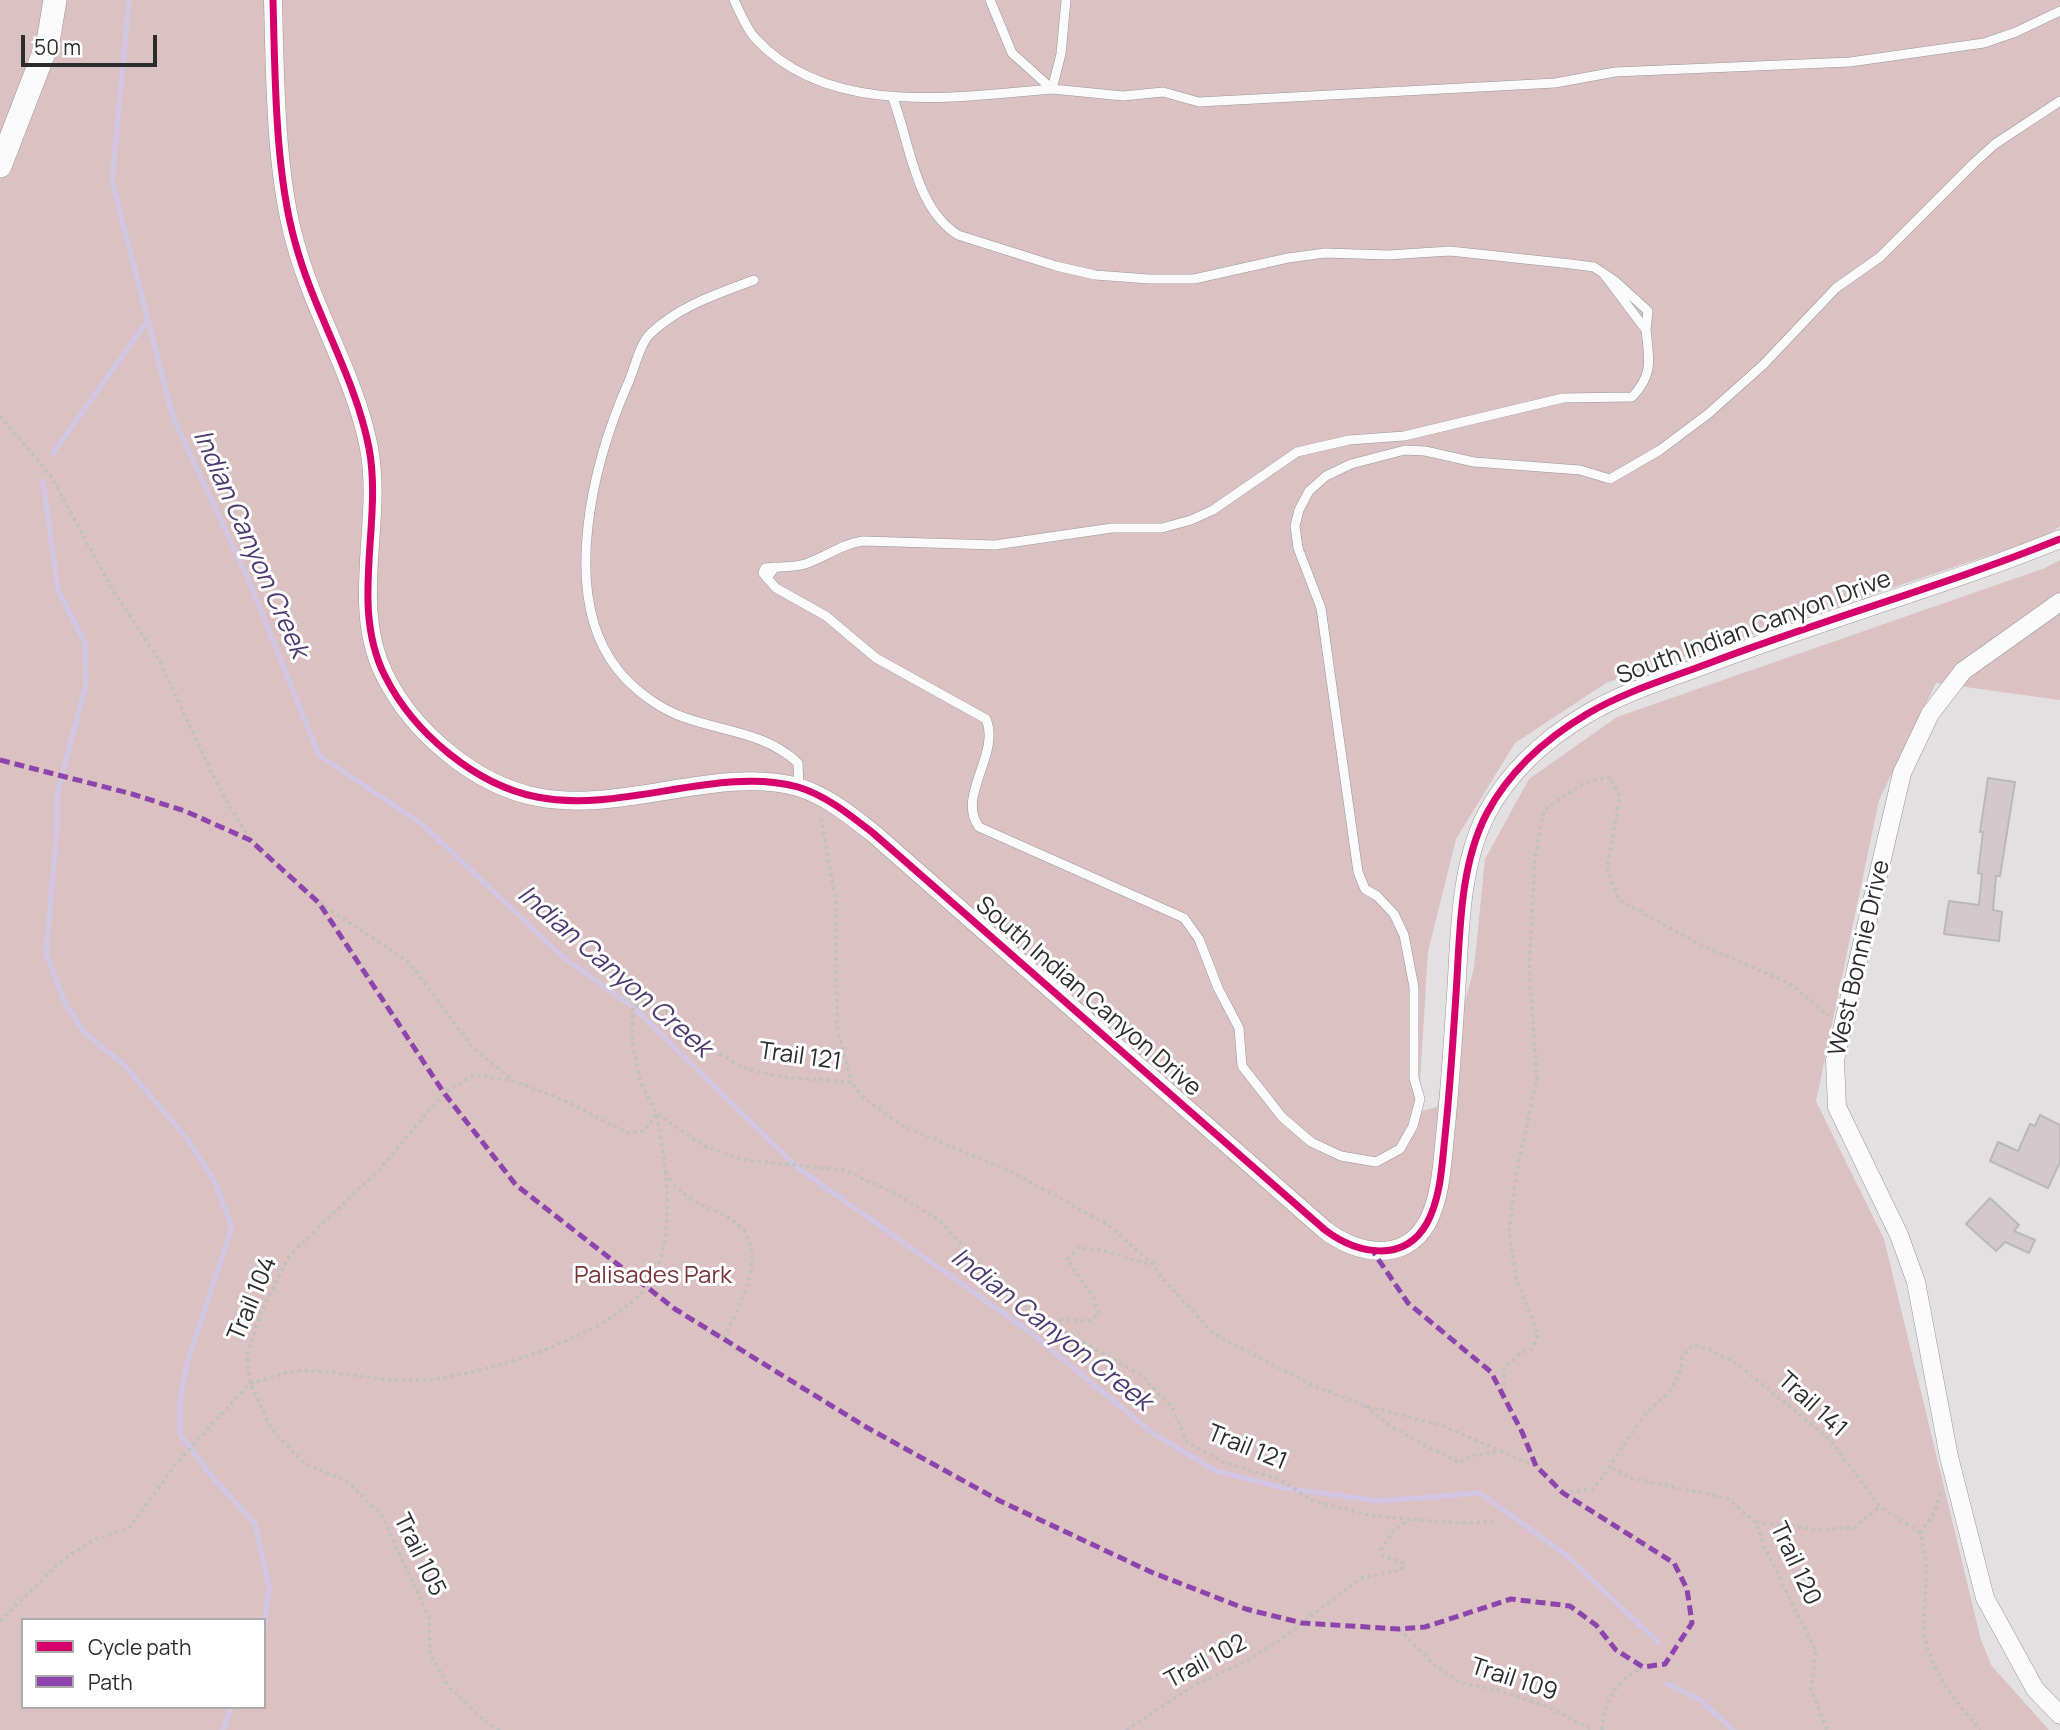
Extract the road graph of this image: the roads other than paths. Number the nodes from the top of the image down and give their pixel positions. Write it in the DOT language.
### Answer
graph roads {
  1 [pos="55,0"];
  2 [pos="273,0"];
  3 [pos="734,0"];
  4 [pos="990,0"];
  5 [pos="1066,0"];
  6 [pos="2060,11"];
  7 [pos="1052,89"];
  8 [pos="892,96"];
  9 [pos="2060,101"];
  10 [pos="0,166"];
  11 [pos="754,279"];
  12 [pos="2060,539"];
  13 [pos="2060,601"];
  14 [pos="799,788"];
  15 [pos="2060,1715"];
  1 -- 10 [label="street"];
  2 -- 14 [label="street, South Indian Canyon Drive"];
  3 -- 8 [label="lane"];
  4 -- 7 [label="lane"];
  5 -- 7 [label="lane"];
  6 -- 7 [label="lane"];
  7 -- 8 [label="lane"];
  8 -- 9 [label="lane"];
  11 -- 14 [label="lane"];
  12 -- 14 [label="street, South Indian Canyon Drive"];
  13 -- 15 [label="street, West Bonnie Drive"];
}
